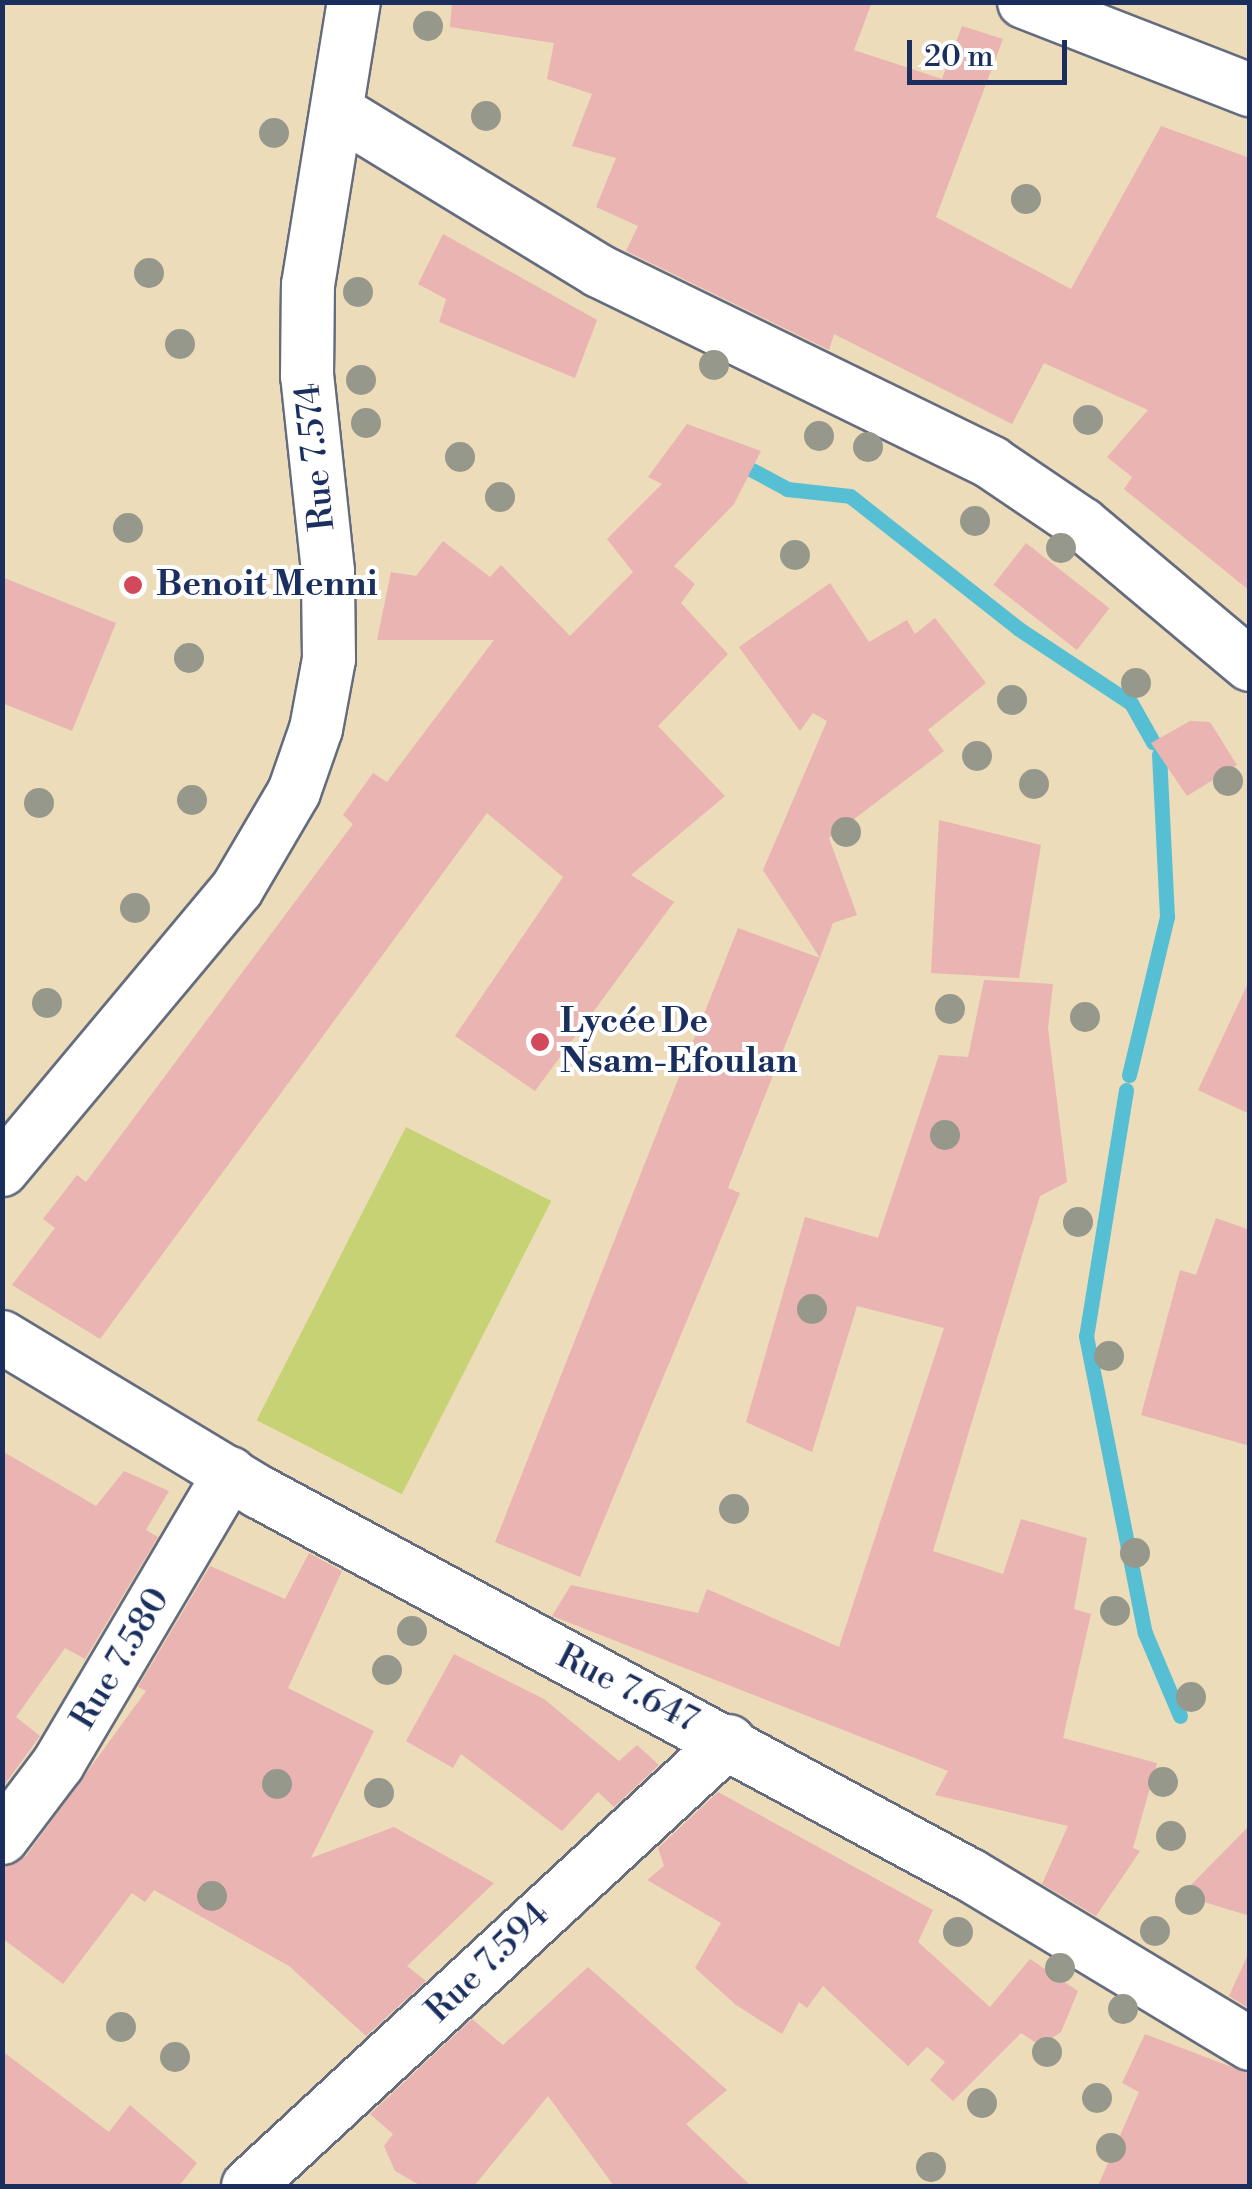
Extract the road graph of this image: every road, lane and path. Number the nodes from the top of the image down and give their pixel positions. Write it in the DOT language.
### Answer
graph roads {
  1 [pos="354,2"];
  2 [pos="1024,2"];
  3 [pos="1250,90"];
  4 [pos="338,110"];
  5 [pos="1250,666"];
  6 [pos="2,1170"];
  7 [pos="2,1338"];
  8 [pos="230,1474"];
  9 [pos="729,1741"];
  10 [pos="2,1838"];
  11 [pos="1248,2040"];
  12 [pos="248,2186"];
  1 -- 4 [label="street, Rue 7.574"];
  2 -- 3 [label="street"];
  4 -- 5 [label="street"];
  4 -- 6 [label="street, Rue 7.574"];
  7 -- 8 [label="street, Rue 7.647"];
  8 -- 9 [label="street, Rue 7.647"];
  8 -- 10 [label="street, Rue 7.580"];
  9 -- 11 [label="street, Rue 7.647"];
  9 -- 12 [label="street, Rue 7.594"];
}
